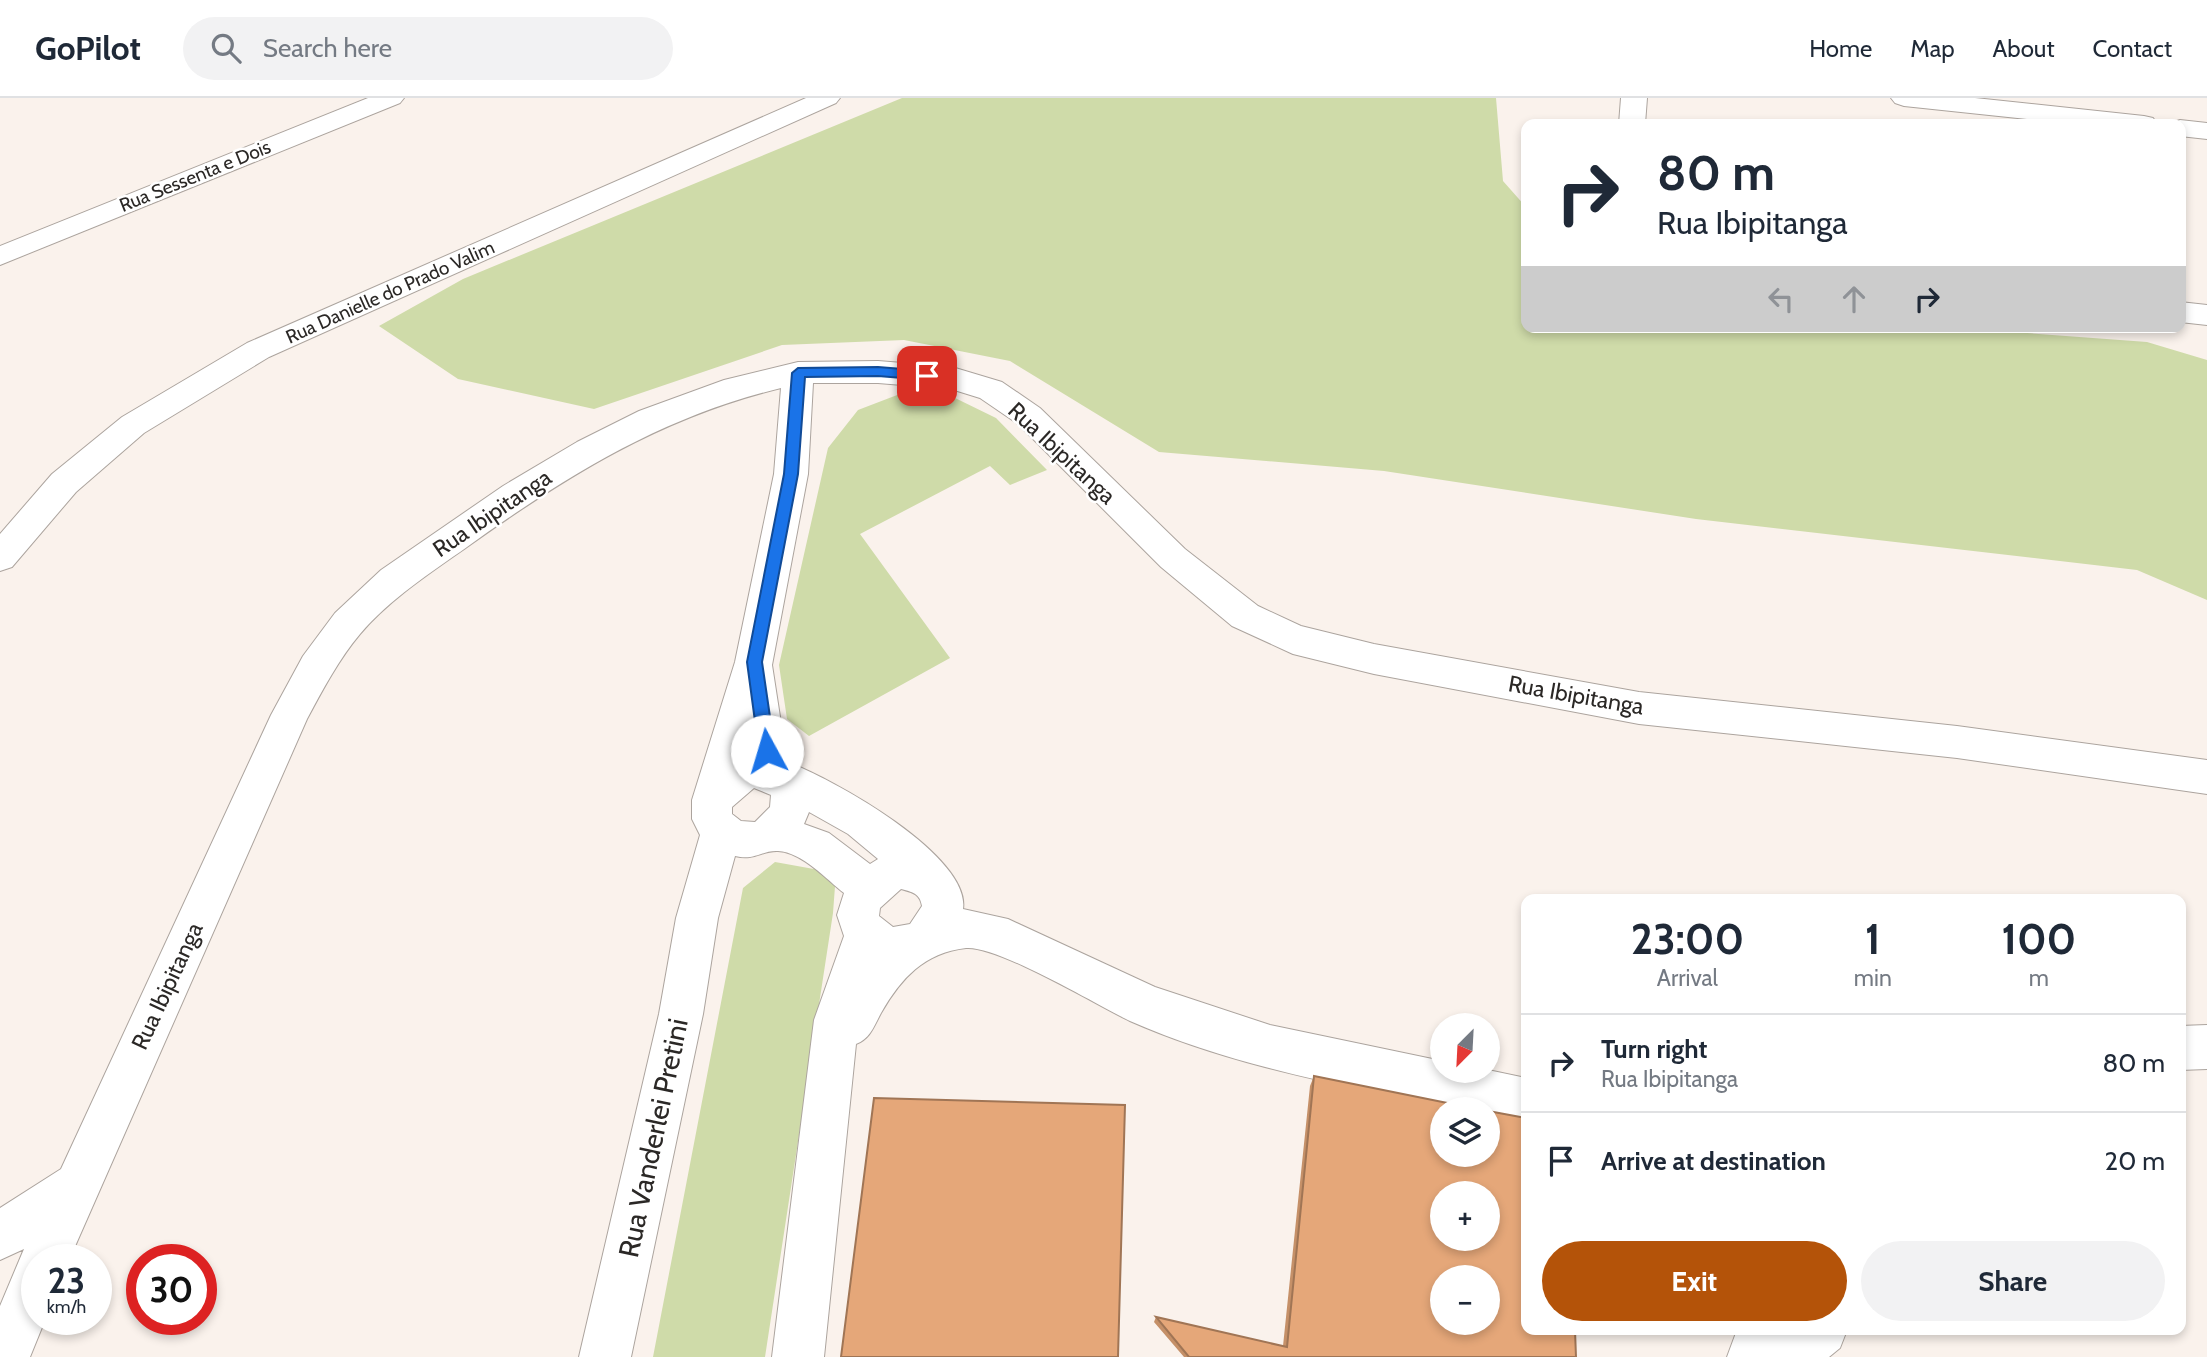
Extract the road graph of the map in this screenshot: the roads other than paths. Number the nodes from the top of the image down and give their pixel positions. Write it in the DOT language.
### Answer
graph roads {
  1 [pos="391,98"];
  2 [pos="827,98"];
  3 [pos="1634,98"];
  4 [pos="1904,98"];
  5 [pos="1632,119"];
  6 [pos="2098,119"];
  7 [pos="2186,129"];
  8 [pos="2207,131"];
  9 [pos="0,256"];
  10 [pos="2186,313"];
  11 [pos="2207,315"];
  12 [pos="798,373"];
  13 [pos="0,558"];
  14 [pos="754,662"];
  15 [pos="775,774"];
  16 [pos="2207,777"];
  17 [pos="740,826"];
  18 [pos="937,886"];
  19 [pos="868,887"];
  20 [pos="900,940"];
  21 [pos="1064,968"];
  22 [pos="2207,1047"];
  23 [pos="2186,1048"];
  24 [pos="1521,1100"];
  25 [pos="75,1187"];
  26 [pos="0,1236"];
  27 [pos="51,1244"];
  28 [pos="21,1316"];
  29 [pos="1761,1335"];
  30 [pos="1816,1335"];
  31 [pos="4,1357"];
  32 [pos="605,1357"];
  33 [pos="797,1357"];
  34 [pos="1754,1357"];
  35 [pos="1789,1357"];
  1 -- 9 [label="street, Rua Sessenta e Dois"];
  2 -- 13 [label="street, Rua Danielle do Prado Valim"];
  3 -- 5 [label="street"];
  4 -- 6 [label="street"];
  7 -- 8 [label="street"];
  10 -- 11 [label="street"];
  12 -- 14 [label="street"];
  12 -- 16 [label="street, Rua Ibipitanga"];
  12 -- 25 [label="street, Rua Ibipitanga"];
  14 -- 15 [label="street"];
  14 -- 17 [label="street"];
  15 -- 17 [label="street"];
  15 -- 17 [label="street"];
  15 -- 18 [label="street"];
  17 -- 19 [label="street"];
  17 -- 32 [label="street, Rua Vanderlei Pretini"];
  18 -- 19 [label="street"];
  18 -- 20 [label="street"];
  18 -- 21 [label="street"];
  19 -- 20 [label="street"];
  20 -- 21 [label="street"];
  20 -- 33 [label="street"];
  21 -- 24 [label="street"];
  22 -- 23 [label="street"];
  25 -- 26 [label="street"];
  25 -- 27 [label="street, Rua Ibipitanga"];
  28 -- 31 [label="street"];
  29 -- 34 [label="street"];
  30 -- 35 [label="street"];
}
